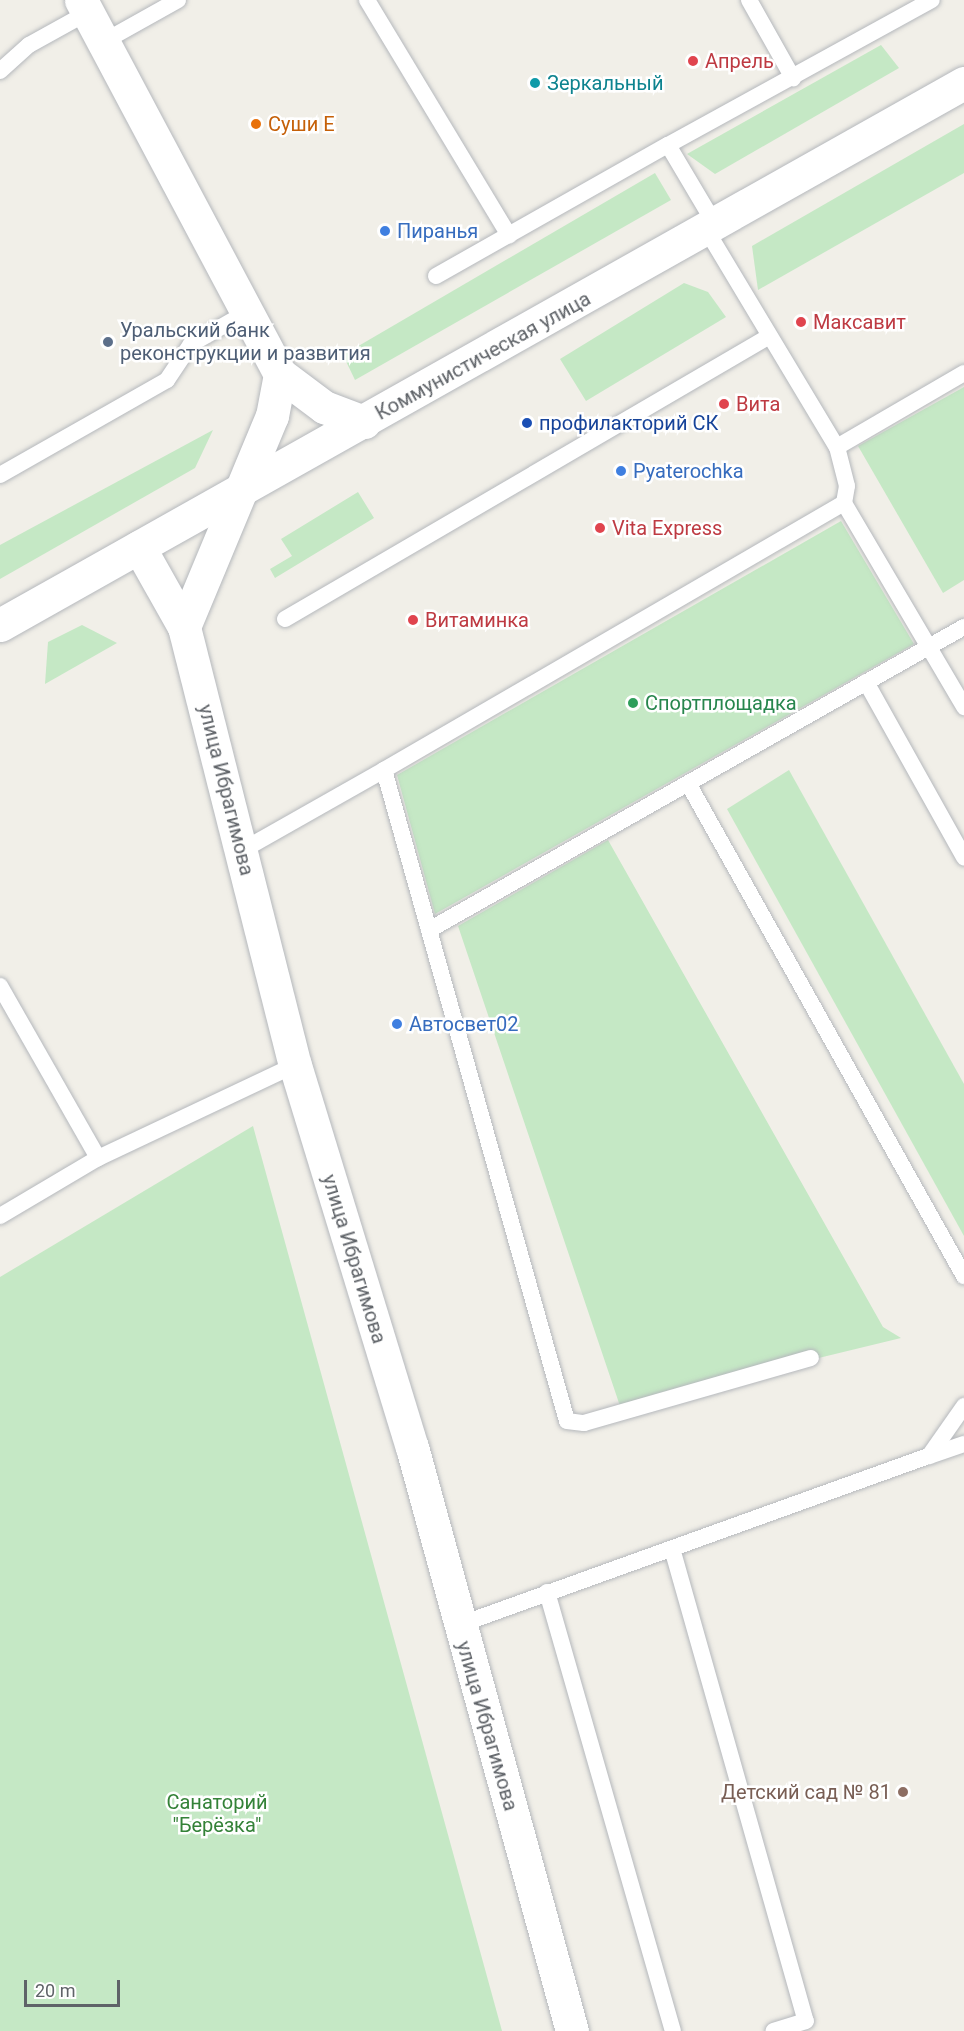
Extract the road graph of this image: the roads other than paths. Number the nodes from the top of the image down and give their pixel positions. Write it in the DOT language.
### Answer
graph roads {
  1 [pos="178,0"];
  2 [pos="367,0"];
  3 [pos="749,0"];
  4 [pos="932,0"];
  5 [pos="84,6"];
  6 [pos="103,42"];
  7 [pos="0,71"];
  8 [pos="793,78"];
  9 [pos="964,83"];
  10 [pos="668,145"];
  11 [pos="711,228"];
  12 [pos="509,235"];
  13 [pos="436,276"];
  14 [pos="244,314"];
  15 [pos="768,337"];
  16 [pos="964,373"];
  17 [pos="280,374"];
  18 [pos="364,422"];
  19 [pos="837,447"];
  20 [pos="0,475"];
  21 [pos="241,490"];
  22 [pos="844,503"];
  23 [pos="139,547"];
  24 [pos="285,619"];
  25 [pos="0,625"];
  26 [pos="184,627"];
  27 [pos="964,627"];
  28 [pos="928,647"];
  29 [pos="866,682"];
  30 [pos="964,707"];
  31 [pos="384,770"];
  32 [pos="689,785"];
  33 [pos="241,851"];
  34 [pos="964,856"];
  35 [pos="429,930"];
  36 [pos="0,986"];
  37 [pos="295,1065"];
  38 [pos="98,1158"];
  39 [pos="0,1216"];
  40 [pos="964,1276"];
  41 [pos="811,1358"];
  42 [pos="964,1407"];
  43 [pos="964,1444"];
  44 [pos="929,1456"];
  45 [pos="673,1552"];
  46 [pos="547,1592"];
  47 [pos="459,1625"];
  48 [pos="572,2031"];
  49 [pos="673,2031"];
  50 [pos="774,2031"];
  1 -- 6 [label="lane"];
  2 -- 12 [label="lane"];
  3 -- 8 [label="lane"];
  4 -- 8 [label="lane"];
  5 -- 6 [label="main road"];
  5 -- 7 [label="lane"];
  6 -- 14 [label="main road"];
  8 -- 10 [label="lane"];
  9 -- 11 [label="main road, Коммунистическая улица"];
  10 -- 11 [label="lane"];
  10 -- 12 [label="lane"];
  11 -- 15 [label="lane"];
  11 -- 18 [label="main road, Коммунистическая улица"];
  12 -- 13 [label="lane"];
  14 -- 17 [label="main road"];
  14 -- 20 [label="lane"];
  15 -- 19 [label="lane"];
  15 -- 24 [label="lane"];
  16 -- 19 [label="lane"];
  17 -- 18 [label="main road"];
  17 -- 21 [label="main road"];
  18 -- 21 [label="main road, Коммунистическая улица"];
  19 -- 22 [label="lane"];
  21 -- 23 [label="main road, Коммунистическая улица"];
  21 -- 26 [label="main road"];
  22 -- 28 [label="lane"];
  22 -- 31 [label="lane"];
  23 -- 25 [label="main road, Коммунистическая улица"];
  23 -- 26 [label="main road, улица Ибрагимова"];
  26 -- 33 [label="main road, улица Ибрагимова"];
  27 -- 28 [label="lane"];
  28 -- 29 [label="lane"];
  28 -- 30 [label="lane"];
  29 -- 32 [label="lane"];
  29 -- 34 [label="lane"];
  31 -- 33 [label="lane"];
  31 -- 35 [label="lane"];
  32 -- 35 [label="lane"];
  32 -- 40 [label="lane"];
  33 -- 37 [label="main road, улица Ибрагимова"];
  35 -- 41 [label="lane"];
  36 -- 38 [label="lane"];
  37 -- 38 [label="lane"];
  37 -- 47 [label="main road, улица Ибрагимова"];
  38 -- 39 [label="lane"];
  42 -- 44 [label="lane"];
  43 -- 44 [label="lane"];
  44 -- 45 [label="lane"];
  45 -- 46 [label="lane"];
  45 -- 50 [label="lane"];
  46 -- 47 [label="lane"];
  46 -- 49 [label="lane"];
  47 -- 48 [label="main road, улица Ибрагимова"];
}
